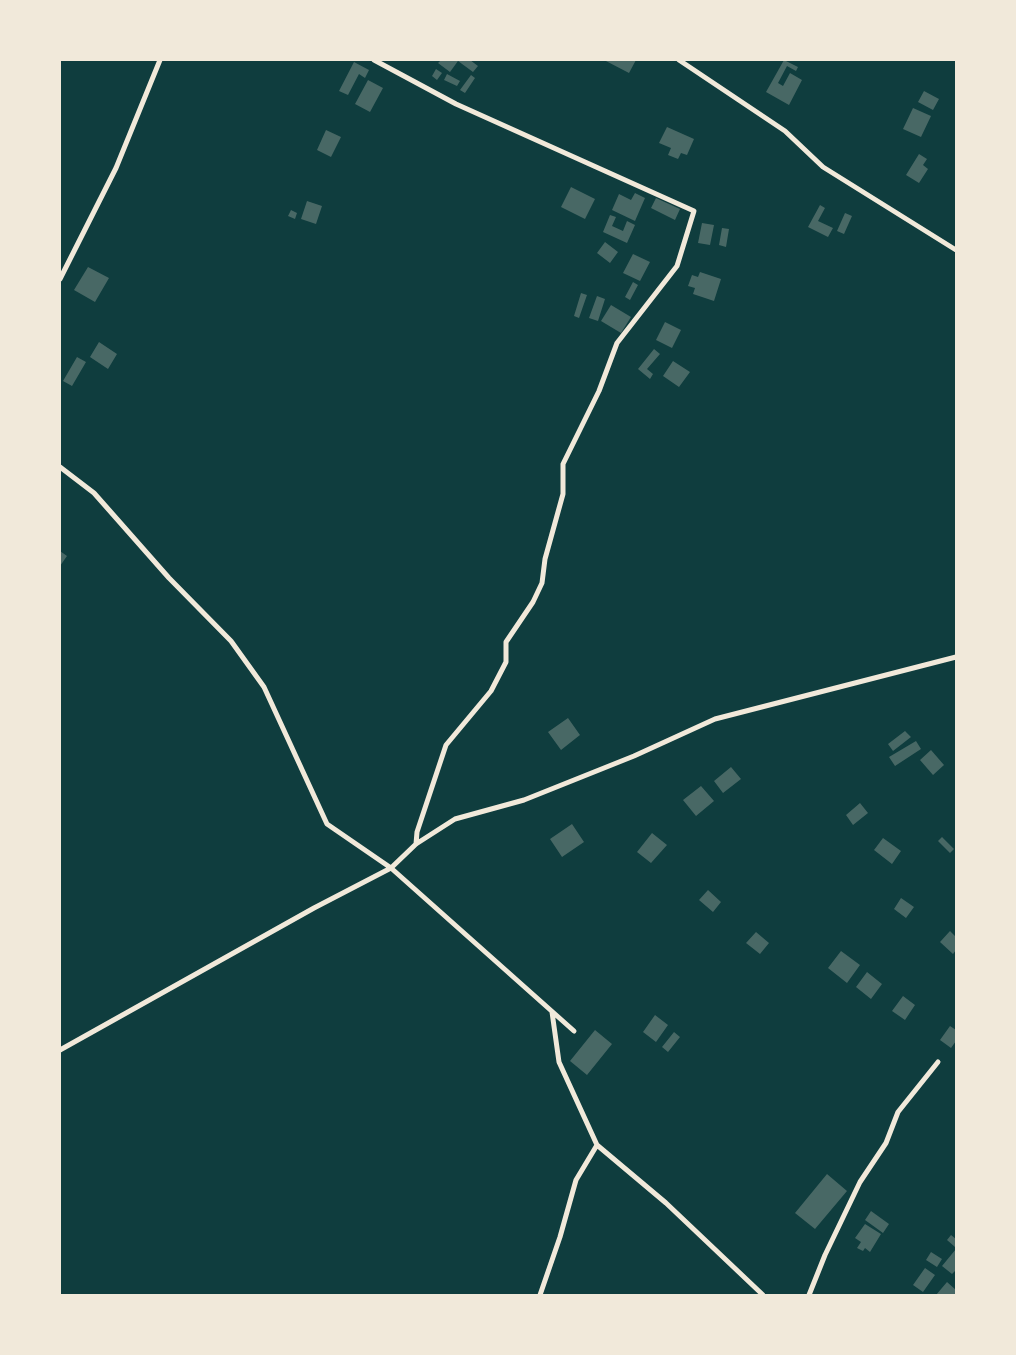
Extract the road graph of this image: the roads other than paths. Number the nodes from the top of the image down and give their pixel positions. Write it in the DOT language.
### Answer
graph roads {
  1 [pos="160,60"];
  2 [pos="374,60"];
  3 [pos="679,60"];
  4 [pos="956,250"];
  5 [pos="60,279"];
  6 [pos="60,468"];
  7 [pos="956,657"];
  8 [pos="416,844"];
  9 [pos="391,868"];
  10 [pos="552,1012"];
  11 [pos="574,1031"];
  12 [pos="60,1050"];
  13 [pos="938,1062"];
  14 [pos="597,1145"];
  15 [pos="540,1295"];
  16 [pos="763,1295"];
  17 [pos="809,1295"];
  1 -- 5 [label="street"];
  2 -- 8 [label="street"];
  3 -- 4 [label="street"];
  6 -- 9 [label="street"];
  7 -- 8 [label="street"];
  8 -- 9 [label="street"];
  9 -- 10 [label="street"];
  9 -- 12 [label="street"];
  10 -- 11 [label="street"];
  10 -- 14 [label="street"];
  13 -- 17 [label="street"];
  14 -- 15 [label="street"];
  14 -- 16 [label="street"];
}
